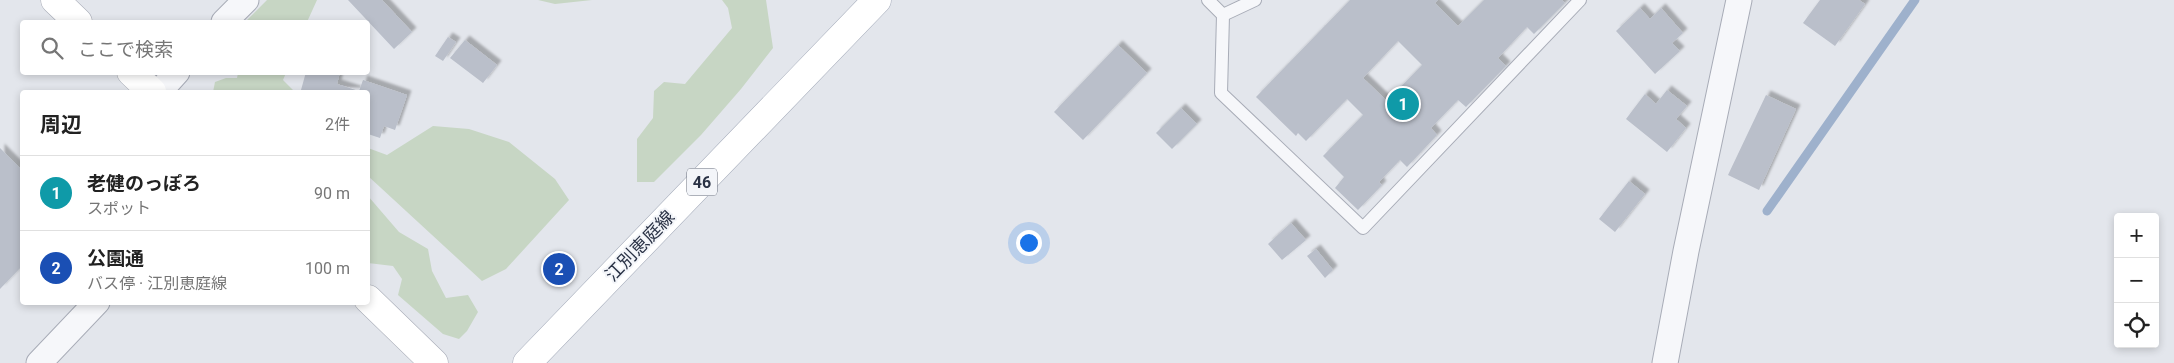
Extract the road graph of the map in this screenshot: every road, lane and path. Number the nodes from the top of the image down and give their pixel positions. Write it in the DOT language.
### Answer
graph roads {
  1 [pos="55,0"];
  2 [pos="246,0"];
  3 [pos="877,0"];
  4 [pos="1208,0"];
  5 [pos="1255,0"];
  6 [pos="1580,0"];
  7 [pos="1739,0"];
  8 [pos="1223,15"];
  9 [pos="76,20"];
  10 [pos="226,20"];
  11 [pos="134,75"];
  12 [pos="174,75"];
  13 [pos="150,90"];
  14 [pos="160,90"];
  15 [pos="370,301"];
  16 [pos="94,305"];
  17 [pos="39,363"];
  18 [pos="434,363"];
  19 [pos="527,363"];
  20 [pos="1664,363"];
  1 -- 9 [label="main road"];
  2 -- 10 [label="street"];
  3 -- 19 [label="main road, 江別恵庭線 / 46"];
  4 -- 8 [label="lane"];
  5 -- 8 [label="lane"];
  6 -- 8 [label="lane"];
  7 -- 20 [label="street"];
  11 -- 13 [label="main road"];
  12 -- 14 [label="street"];
  15 -- 18 [label="main road"];
  16 -- 17 [label="street"];
}
